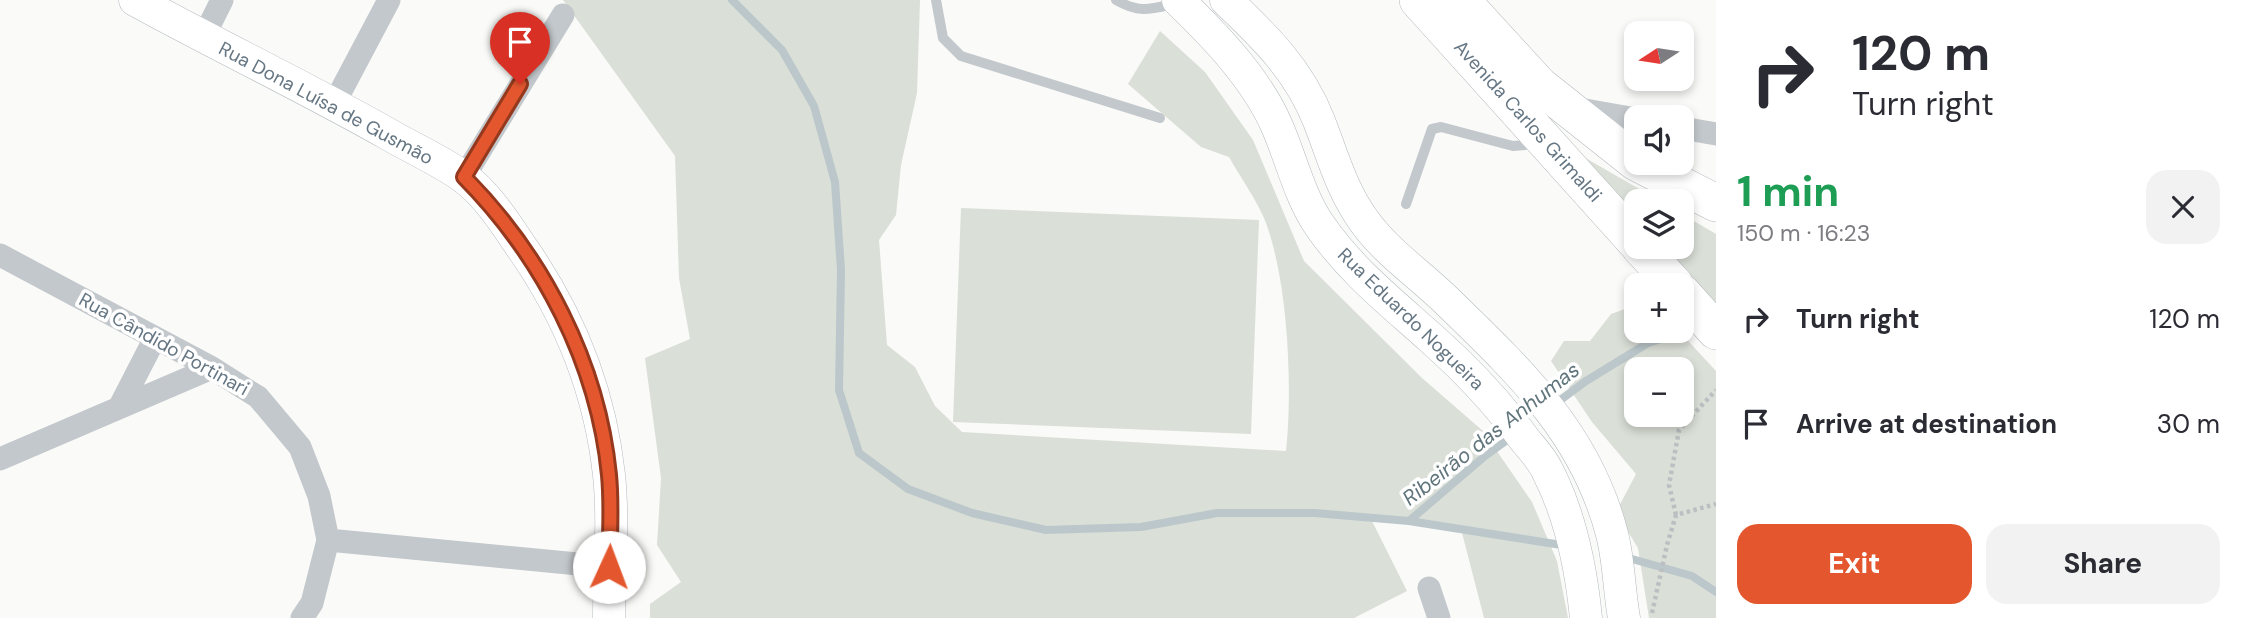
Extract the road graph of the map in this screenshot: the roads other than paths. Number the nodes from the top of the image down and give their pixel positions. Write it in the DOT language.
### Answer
graph roads {
  1 [pos="135,0"];
  2 [pos="222,0"];
  3 [pos="389,0"];
  4 [pos="936,0"];
  5 [pos="1116,0"];
  6 [pos="1226,0"];
  7 [pos="1418,0"];
  8 [pos="1461,0"];
  9 [pos="1179,1"];
  10 [pos="563,15"];
  11 [pos="203,38"];
  12 [pos="334,104"];
  13 [pos="1565,106"];
  14 [pos="1624,117"];
  15 [pos="1160,118"];
  16 [pos="1694,130"];
  17 [pos="1716,134"];
  18 [pos="1548,143"];
  19 [pos="1624,152"];
  20 [pos="1662,175"];
  21 [pos="464,177"];
  22 [pos="1716,203"];
  23 [pos="1406,204"];
  24 [pos="1624,228"];
  25 [pos="0,255"];
  26 [pos="1651,259"];
  27 [pos="1664,273"];
  28 [pos="1694,306"];
  29 [pos="1716,331"];
  30 [pos="155,338"];
  31 [pos="212,368"];
  32 [pos="120,406"];
  33 [pos="0,459"];
  34 [pos="328,540"];
  35 [pos="609,567"];
  36 [pos="1429,588"];
  37 [pos="302,618"];
  38 [pos="609,618"];
  39 [pos="1439,618"];
  40 [pos="1586,618"];
  41 [pos="1624,618"];
  1 -- 11 [label="main road, Rua Dona Luísa de Gusmão"];
  2 -- 11 [label="street"];
  3 -- 12 [label="street"];
  4 -- 15 [label="lane"];
  5 -- 9 [label="lane"];
  6 -- 41 [label="main road, Rua Eduardo Nogueira"];
  7 -- 18 [label="main road, Avenida Carlos Grimaldi"];
  8 -- 13 [label="main road, Avenida Carlos Grimaldi"];
  9 -- 40 [label="main road, Rua Eduardo Nogueira"];
  10 -- 21 [label="street"];
  11 -- 12 [label="main road, Rua Dona Luísa de Gusmão"];
  12 -- 21 [label="main road, Rua Dona Luísa de Gusmão"];
  13 -- 14 [label="street"];
  13 -- 19 [label="main road, Avenida Carlos Grimaldi"];
  16 -- 17 [label="street"];
  18 -- 23 [label="lane"];
  18 -- 24 [label="main road, Avenida Carlos Grimaldi"];
  20 -- 22 [label="main road, Avenida Carlos Grimaldi"];
  21 -- 35 [label="main road, Rua Dona Luísa de Gusmão"];
  25 -- 30 [label="street, Rua Cândido Portinari"];
  26 -- 27 [label="main road"];
  28 -- 29 [label="main road"];
  30 -- 31 [label="street, Rua Cândido Portinari"];
  30 -- 32 [label="street"];
  31 -- 32 [label="street"];
  31 -- 34 [label="street, Rua Cândido Portinari"];
  32 -- 33 [label="street"];
  34 -- 35 [label="street"];
  34 -- 37 [label="street, Rua Cândido Portinari"];
  35 -- 38 [label="main road, Rua Dona Luísa de Gusmão"];
  36 -- 39 [label="street"];
}
